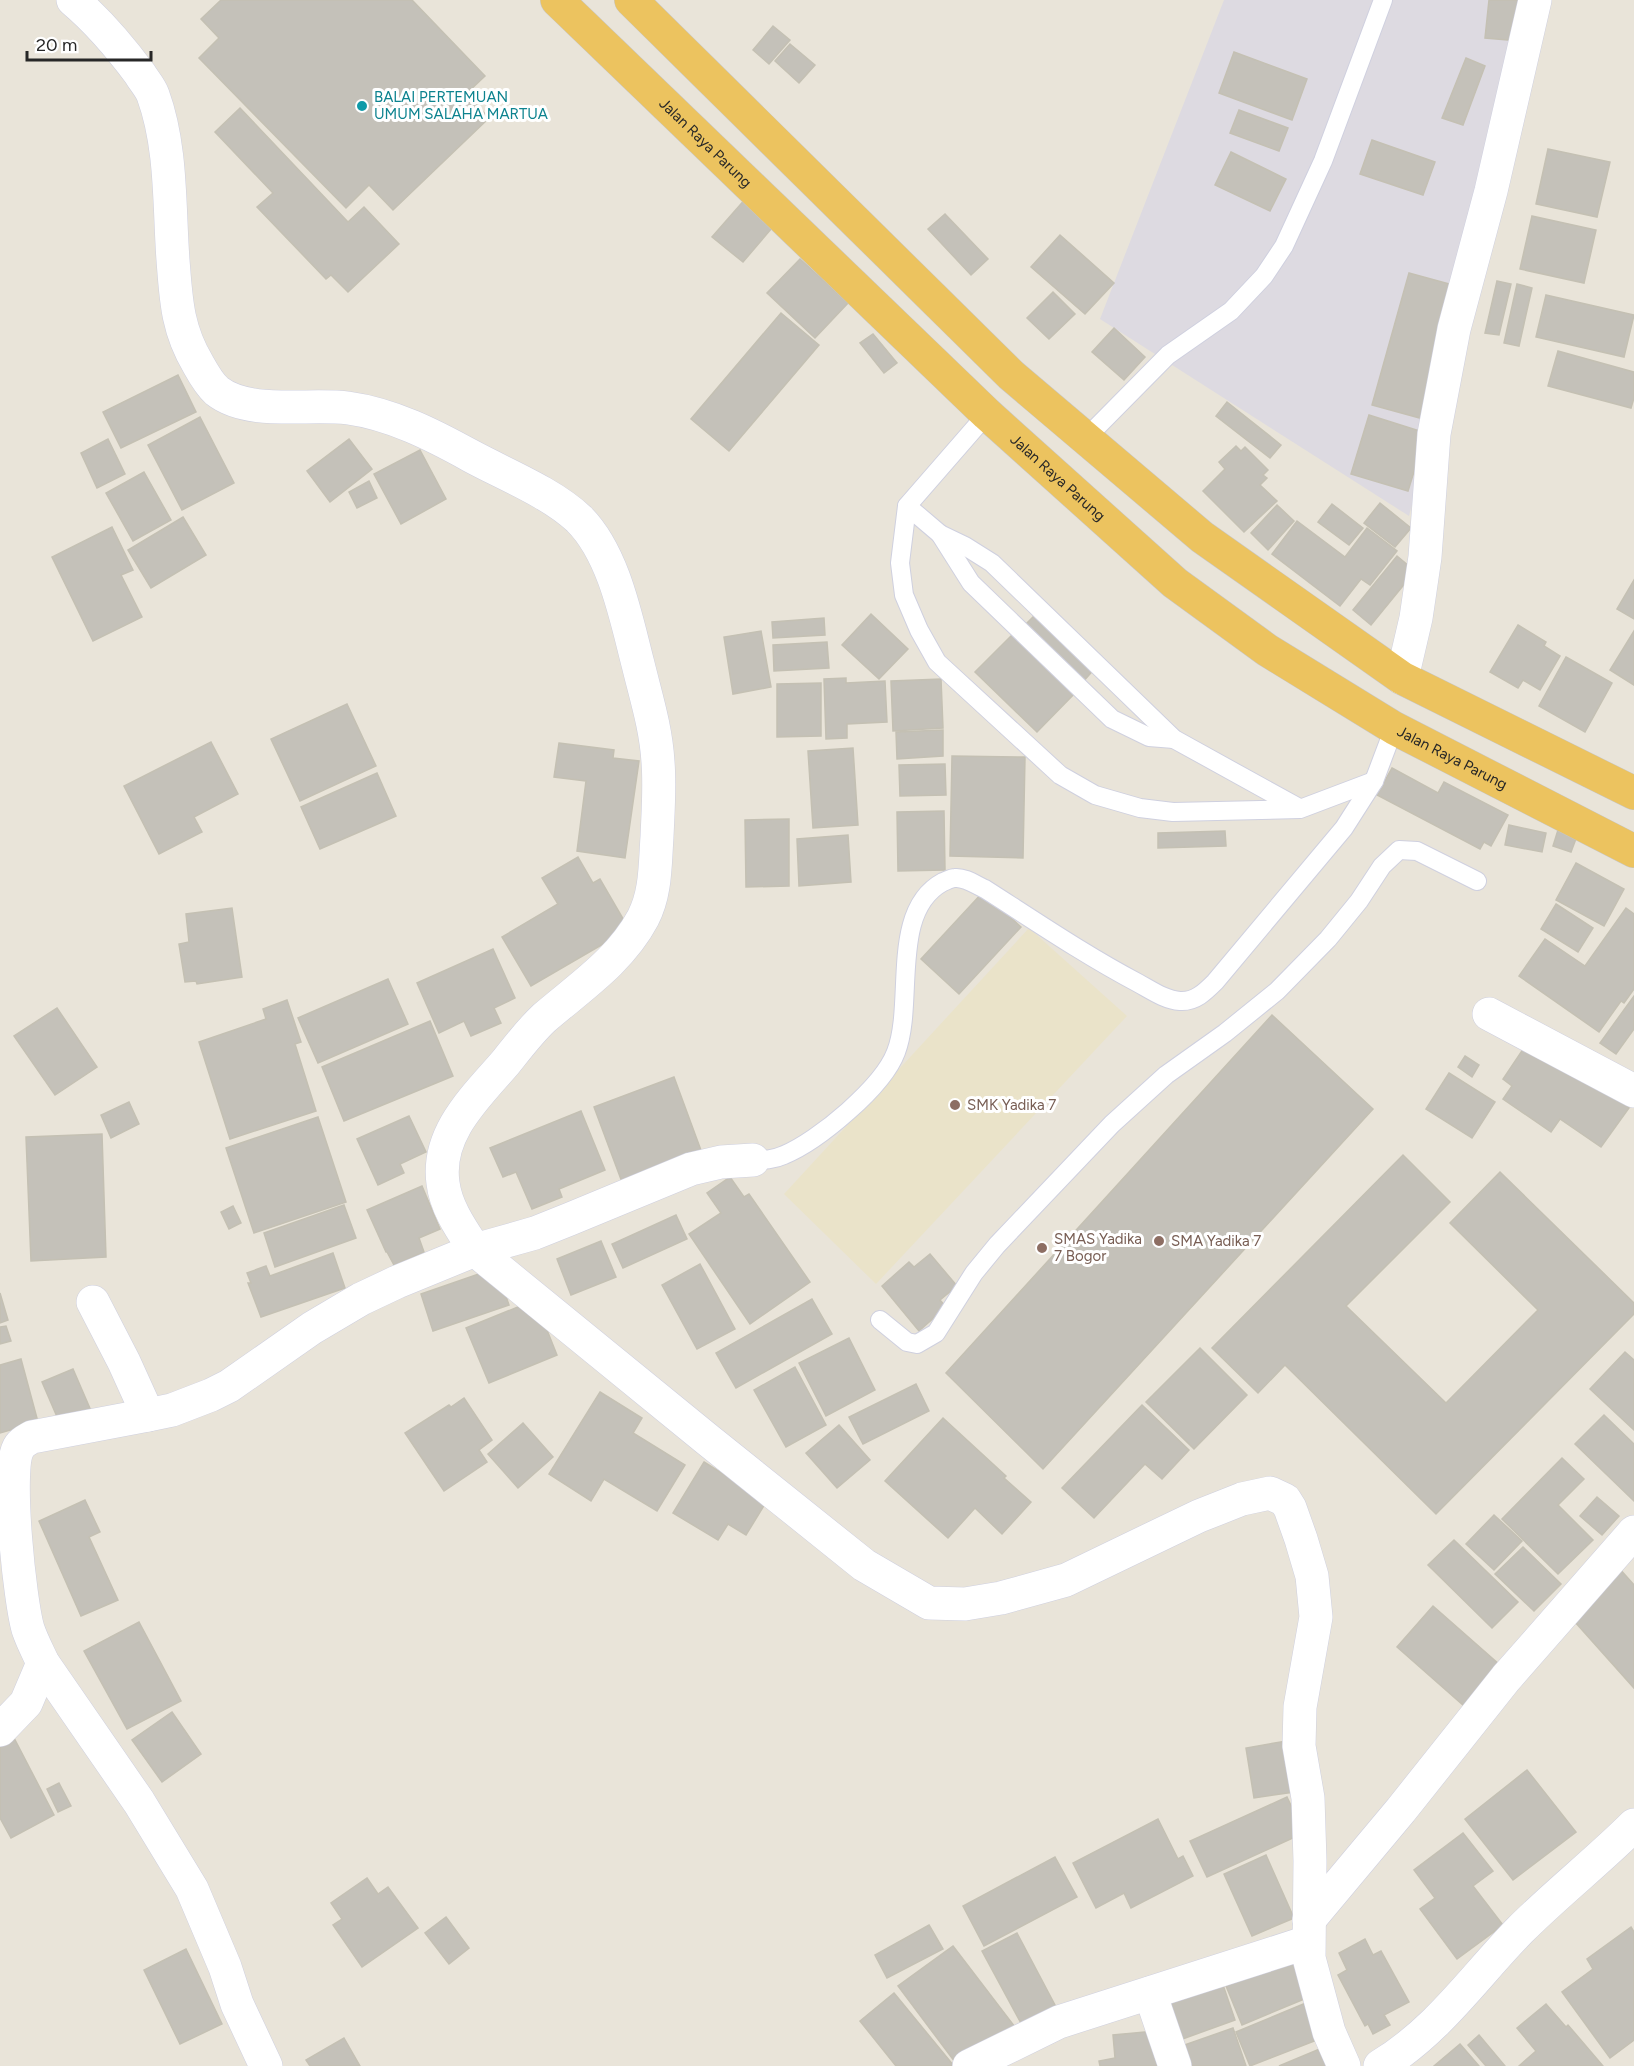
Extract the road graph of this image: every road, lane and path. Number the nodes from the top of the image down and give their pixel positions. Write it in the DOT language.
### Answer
graph roads {
  1 [pos="73,0"];
  2 [pos="557,0"];
  3 [pos="631,0"];
  4 [pos="1383,0"];
  5 [pos="1534,0"];
  6 [pos="1011,375"];
  7 [pos="987,414"];
  8 [pos="1086,438"];
  9 [pos="907,506"];
  10 [pos="940,534"];
  11 [pos="1402,678"];
  12 [pos="1394,728"];
  13 [pos="1174,739"];
  14 [pos="1374,781"];
  15 [pos="1634,793"];
  16 [pos="1300,809"];
  17 [pos="1634,851"];
  18 [pos="1478,881"];
  19 [pos="1490,1014"];
  20 [pos="1634,1091"];
  21 [pos="753,1160"];
  22 [pos="475,1250"];
  23 [pos="93,1302"];
  24 [pos="880,1320"];
  25 [pos="148,1415"];
  26 [pos="9,1445"];
  27 [pos="1634,1532"];
  28 [pos="43,1663"];
  29 [pos="0,1730"];
  30 [pos="1634,1825"];
  31 [pos="1309,1931"];
  32 [pos="1150,1993"];
  33 [pos="266,2066"];
  34 [pos="969,2066"];
  35 [pos="1175,2066"];
  36 [pos="1344,2066"];
  37 [pos="1380,2066"];
  1 -- 22 [label="street"];
  2 -- 7 [label="highway, Jalan Raya Parung"];
  3 -- 6 [label="highway"];
  4 -- 8 [label="lane"];
  5 -- 11 [label="street"];
  6 -- 7 [label="highway"];
  6 -- 8 [label="highway"];
  7 -- 9 [label="lane"];
  7 -- 12 [label="highway, Jalan Raya Parung"];
  8 -- 11 [label="highway"];
  9 -- 10 [label="lane"];
  9 -- 16 [label="lane"];
  10 -- 13 [label="lane"];
  10 -- 13 [label="lane"];
  11 -- 12 [label="highway"];
  11 -- 15 [label="highway"];
  12 -- 14 [label="lane"];
  12 -- 17 [label="highway, Jalan Raya Parung"];
  13 -- 16 [label="lane"];
  14 -- 16 [label="lane"];
  14 -- 21 [label="lane"];
  18 -- 24 [label="lane"];
  19 -- 20 [label="street"];
  21 -- 22 [label="street"];
  22 -- 25 [label="street"];
  22 -- 31 [label="street"];
  23 -- 25 [label="street"];
  25 -- 26 [label="street"];
  26 -- 28 [label="street"];
  27 -- 31 [label="street"];
  28 -- 29 [label="street"];
  28 -- 33 [label="street"];
  30 -- 37 [label="street"];
  31 -- 32 [label="street"];
  31 -- 36 [label="street"];
  32 -- 34 [label="street"];
  32 -- 35 [label="street"];
}
